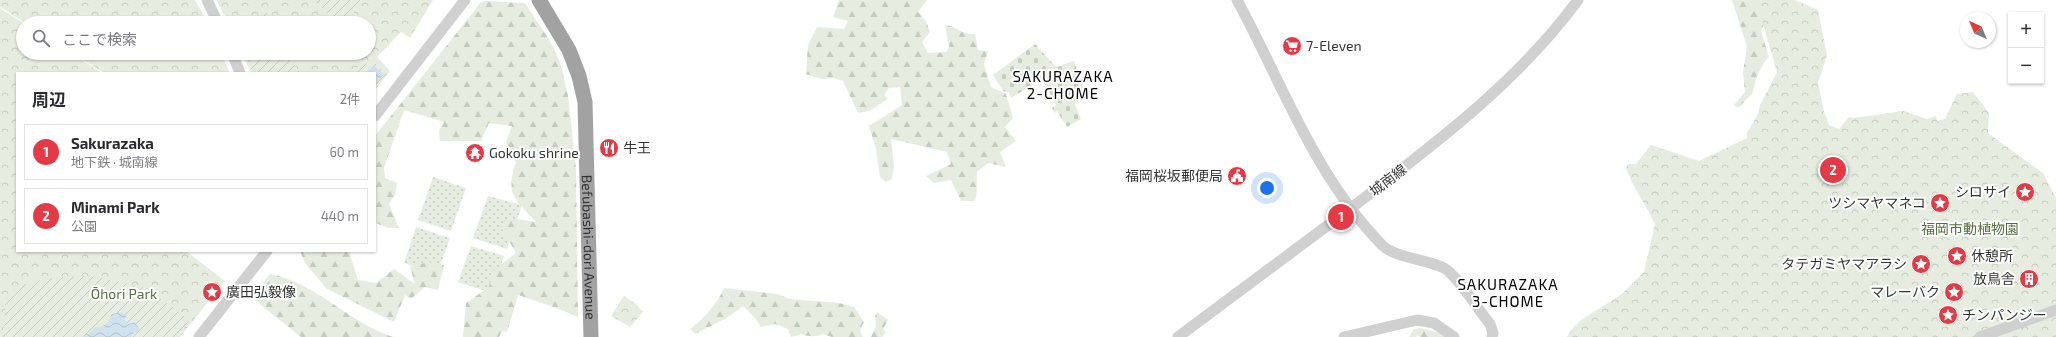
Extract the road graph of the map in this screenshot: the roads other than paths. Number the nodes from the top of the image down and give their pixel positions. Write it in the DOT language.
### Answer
graph roads {
  1 [pos="207,0"];
  2 [pos="465,0"];
  3 [pos="539,0"];
  4 [pos="1237,0"];
  5 [pos="1578,0"];
  6 [pos="215,16"];
  7 [pos="235,60"];
  8 [pos="240,72"];
  9 [pos="376,115"];
  10 [pos="1350,208"];
  11 [pos="266,252"];
  12 [pos="2056,310"];
  13 [pos="199,337"];
  14 [pos="591,337"];
  15 [pos="1178,337"];
  16 [pos="1344,337"];
  17 [pos="1454,337"];
  18 [pos="1492,337"];
  19 [pos="1980,337"];
  1 -- 6 [label="street"];
  2 -- 9 [label="street"];
  3 -- 14 [label="highway, Befubashi-dori Avenue"];
  4 -- 10 [label="street"];
  5 -- 10 [label="street, 城南線"];
  7 -- 8 [label="street"];
  10 -- 15 [label="street, 城南線"];
  10 -- 18 [label="street"];
  11 -- 13 [label="street"];
  12 -- 19 [label="street"];
  16 -- 17 [label="street"];
}
